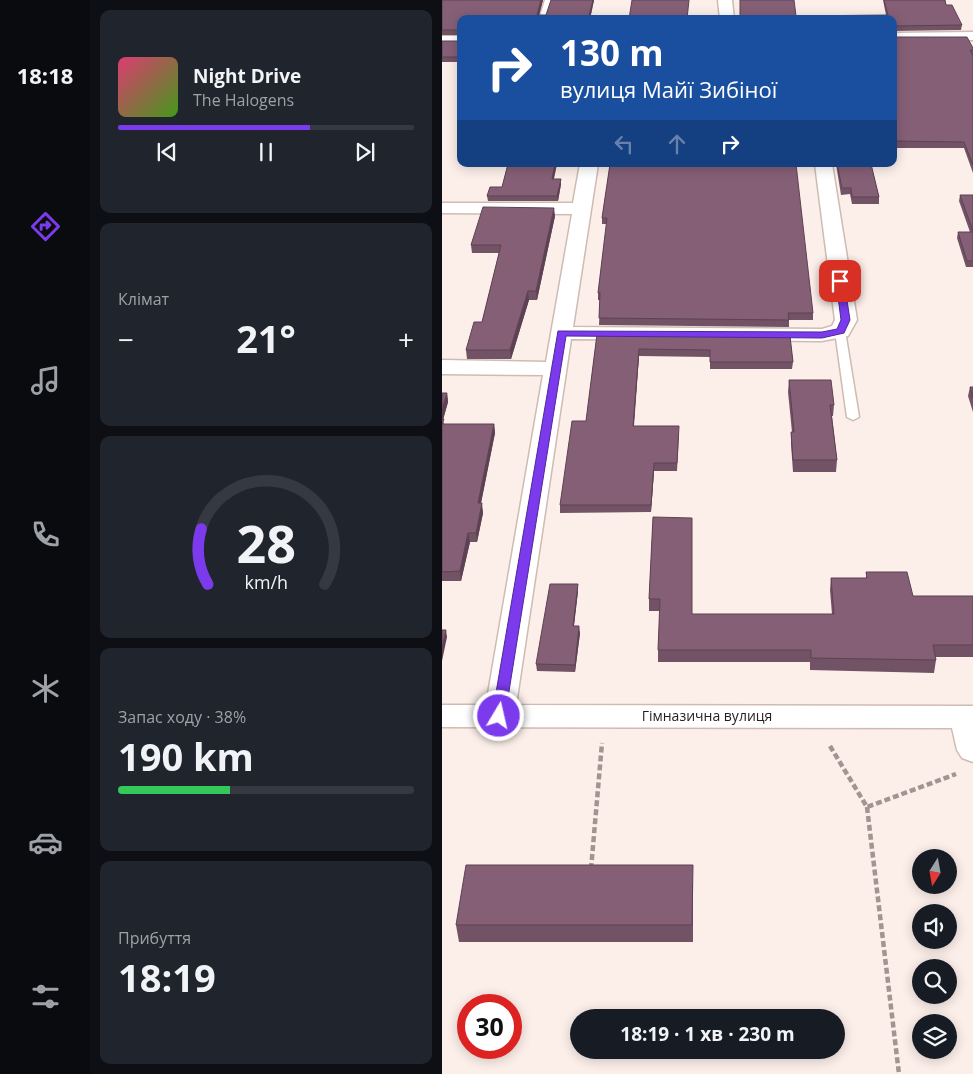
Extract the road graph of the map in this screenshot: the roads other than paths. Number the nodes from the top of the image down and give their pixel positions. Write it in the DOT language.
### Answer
graph roads {
  1 [pos="548,0"];
  2 [pos="725,0"];
  3 [pos="543,15"];
  4 [pos="726,15"];
  5 [pos="972,36"];
  6 [pos="897,37"];
  7 [pos="442,40"];
  8 [pos="457,40"];
  9 [pos="589,167"];
  10 [pos="823,167"];
  11 [pos="442,208"];
  12 [pos="582,209"];
  13 [pos="840,331"];
  14 [pos="562,333"];
  15 [pos="442,367"];
  16 [pos="556,369"];
  17 [pos="852,418"];
  18 [pos="442,716"];
  19 [pos="499,716"];
  20 [pos="969,717"];
  21 [pos="965,762"];
  1 -- 3 [label="lane"];
  2 -- 4 [label="street"];
  5 -- 6 [label="street"];
  7 -- 8 [label="street"];
  9 -- 12 [label="street"];
  10 -- 13 [label="street"];
  11 -- 12 [label="street"];
  12 -- 14 [label="street"];
  13 -- 14 [label="street"];
  13 -- 17 [label="lane"];
  14 -- 16 [label="street"];
  15 -- 16 [label="street"];
  16 -- 19 [label="street"];
  18 -- 19 [label="street, Гімназична вулиця"];
  19 -- 20 [label="street, Гімназична вулиця"];
  20 -- 21 [label="street"];
}
